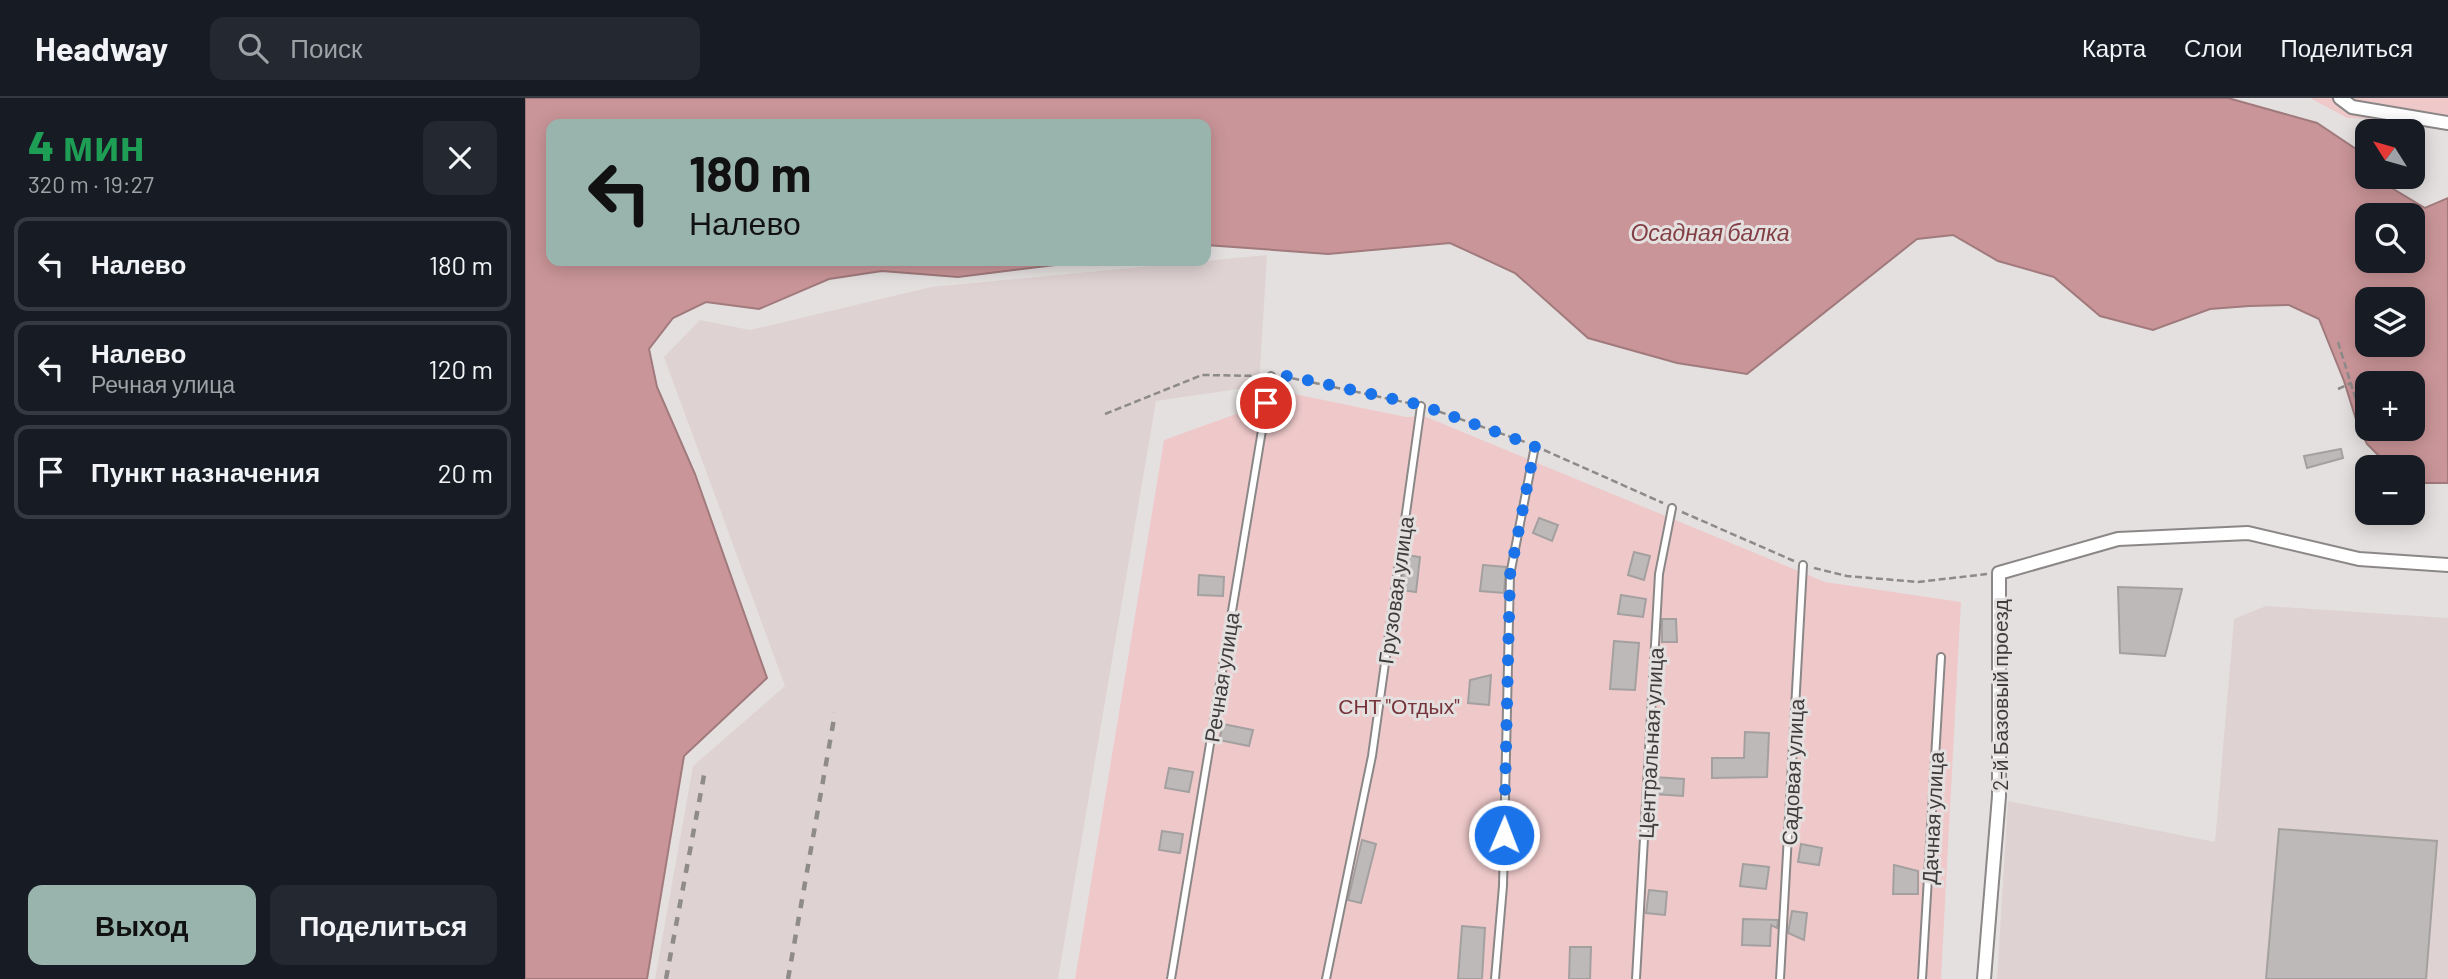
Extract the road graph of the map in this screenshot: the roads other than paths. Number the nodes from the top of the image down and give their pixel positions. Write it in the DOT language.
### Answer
graph roads {
  1 [pos="2340,98"];
  2 [pos="2448,123"];
  3 [pos="1271,376"];
  4 [pos="1421,405"];
  5 [pos="1535,446"];
  6 [pos="1672,508"];
  7 [pos="1803,565"];
  8 [pos="2448,565"];
  9 [pos="1941,657"];
  10 [pos="1171,979"];
  11 [pos="1326,979"];
  12 [pos="1495,979"];
  13 [pos="1636,979"];
  14 [pos="1780,979"];
  15 [pos="1922,979"];
  16 [pos="1985,979"];
  1 -- 2 [label="street"];
  3 -- 10 [label="lane, Речная улица"];
  4 -- 11 [label="lane, Грузовая улица"];
  5 -- 12 [label="lane"];
  6 -- 13 [label="lane, Центральная улица"];
  7 -- 14 [label="lane, Садовая улица"];
  8 -- 16 [label="street, 2-й Базовый проезд"];
  9 -- 15 [label="lane, Дачная улица"];
}
